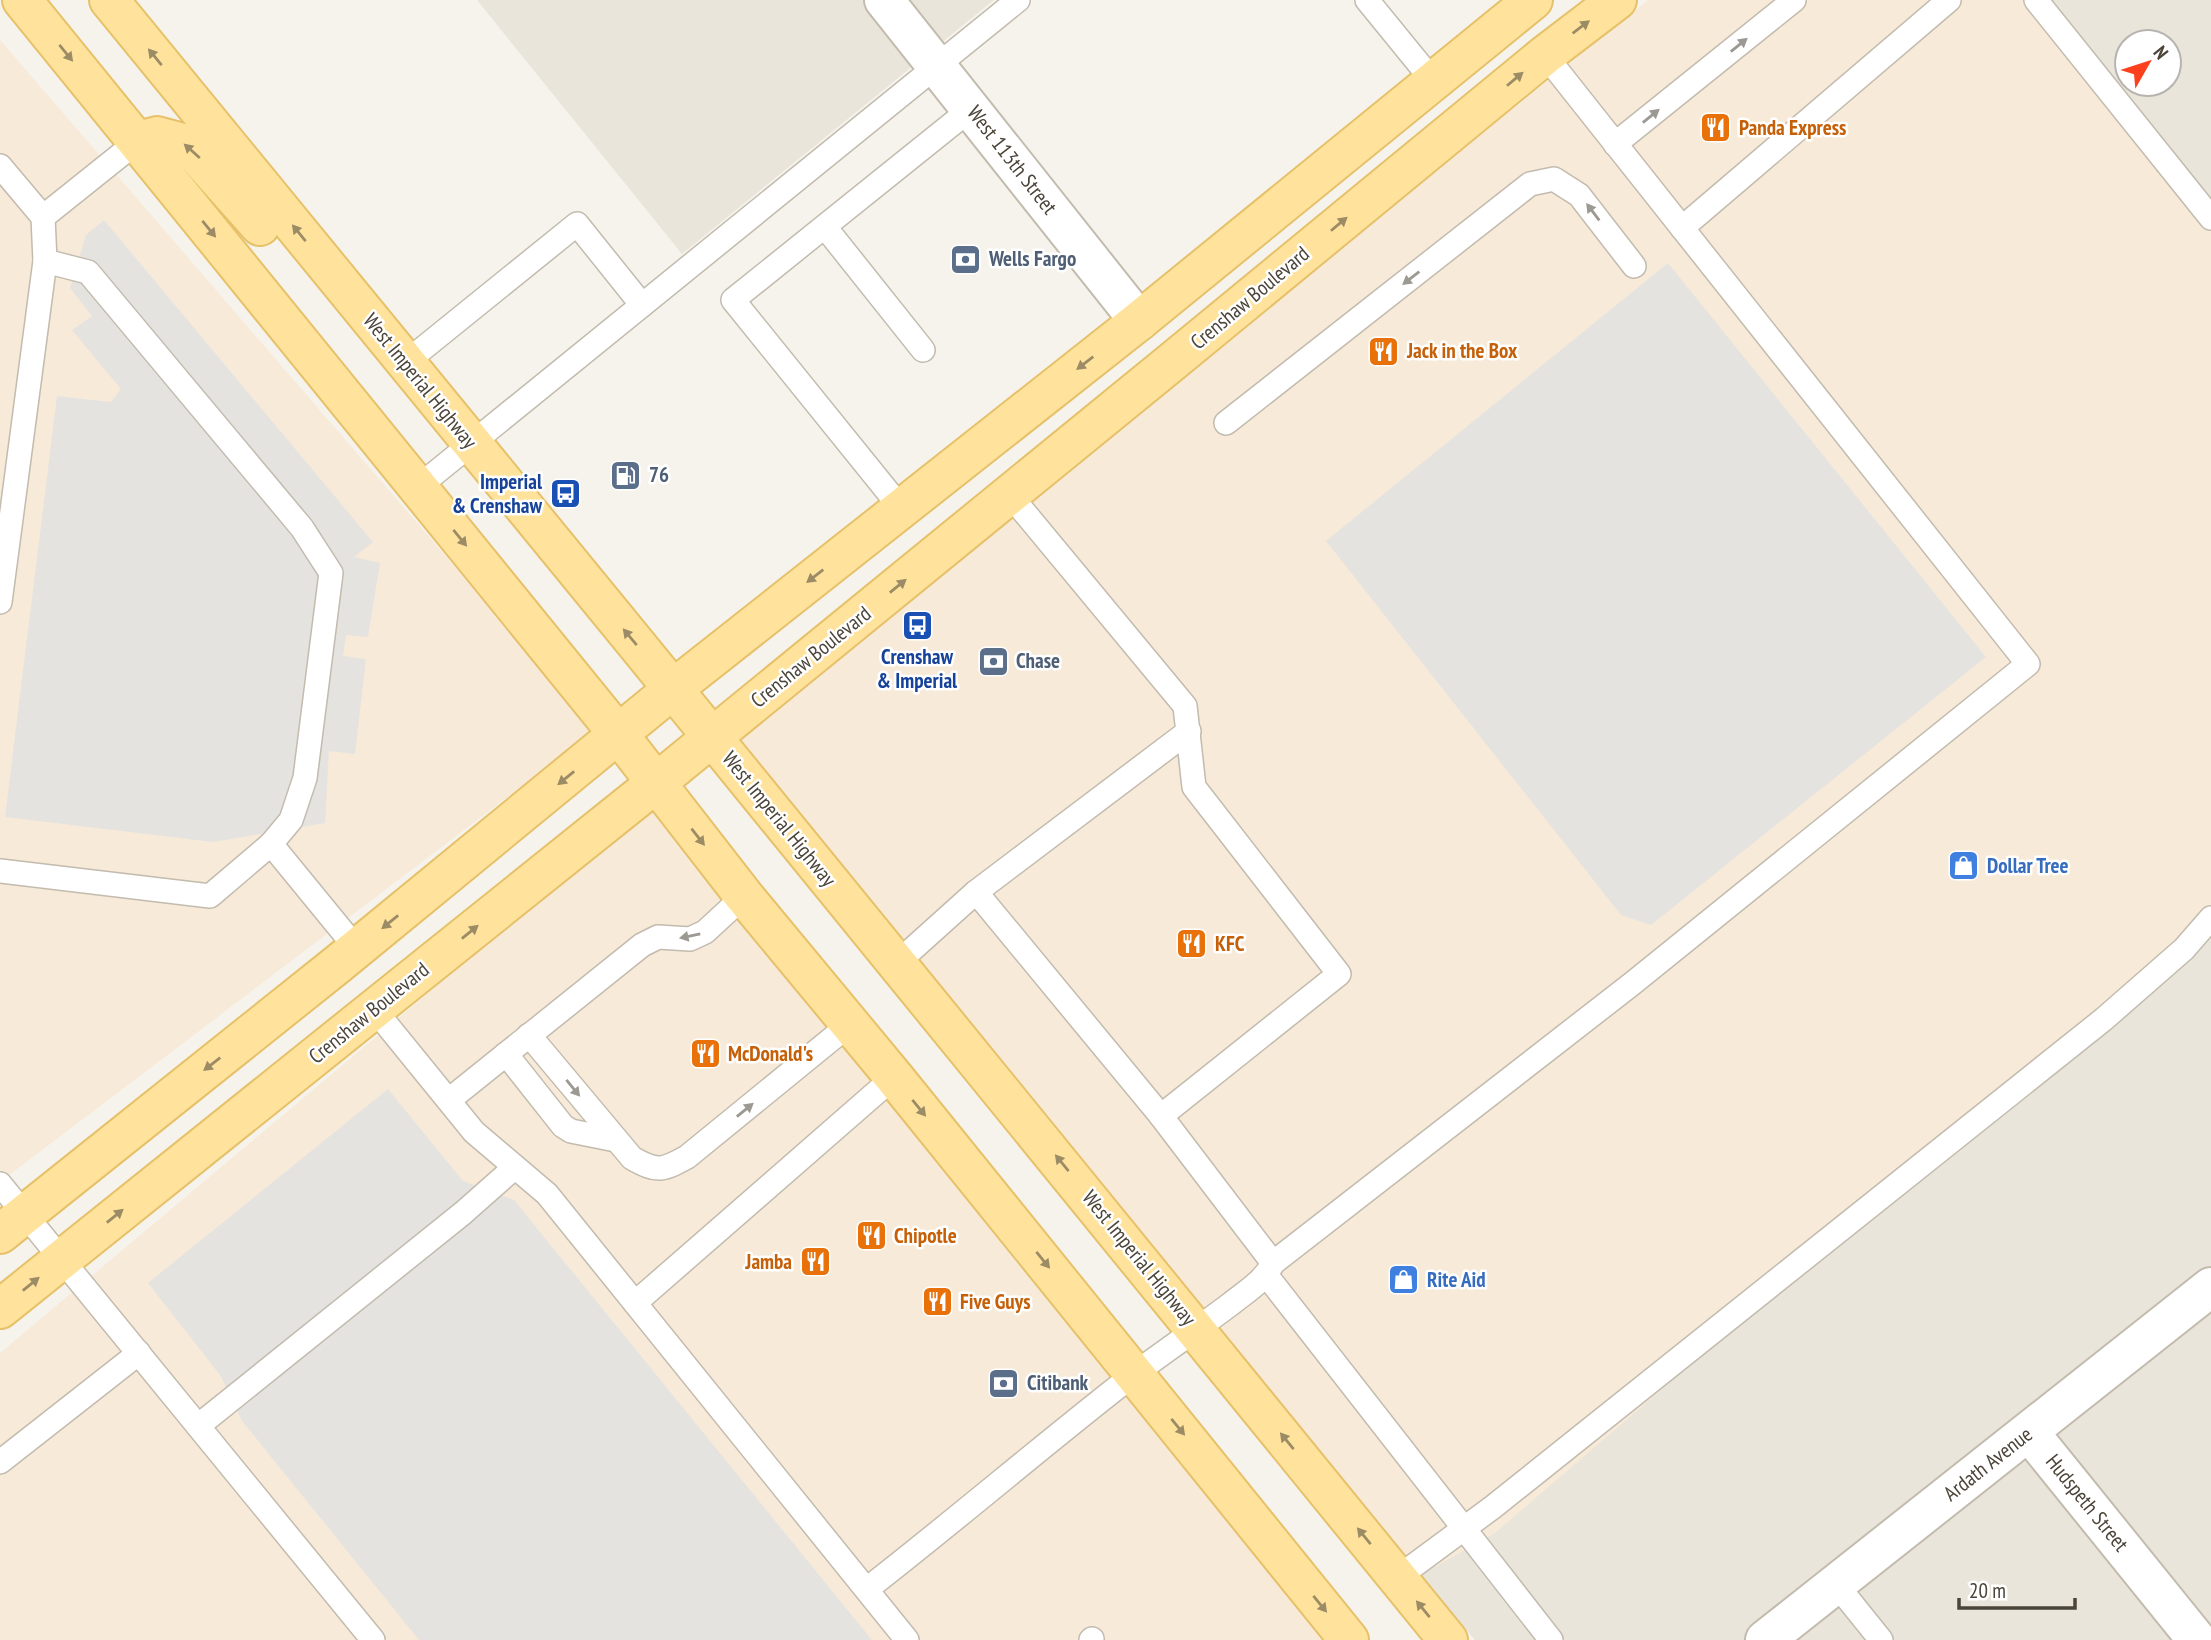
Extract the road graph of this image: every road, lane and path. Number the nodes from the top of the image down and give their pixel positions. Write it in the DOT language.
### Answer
graph roads {
  1 [pos="22,0"];
  2 [pos="109,0"];
  3 [pos="884,0"];
  4 [pos="1018,0"];
  5 [pos="1367,0"];
  6 [pos="1532,0"];
  7 [pos="1617,0"];
  8 [pos="1794,0"];
  9 [pos="1949,0"];
  10 [pos="2036,0"];
  11 [pos="1545,55"];
  12 [pos="937,66"];
  13 [pos="1433,81"];
  14 [pos="972,108"];
  15 [pos="1381,125"];
  16 [pos="138,141"];
  17 [pos="1615,144"];
  18 [pos="0,166"];
  19 [pos="43,217"];
  20 [pos="2211,218"];
  21 [pos="825,227"];
  22 [pos="1682,228"];
  23 [pos="45,261"];
  24 [pos="1634,266"];
  25 [pos="642,305"];
  26 [pos="365,313"];
  27 [pos="1139,321"];
  28 [pos="923,350"];
  29 [pos="1173,361"];
  30 [pos="405,363"];
  31 [pos="1226,423"];
  32 [pos="470,444"];
  33 [pos="418,486"];
  34 [pos="1010,495"];
  35 [pos="901,508"];
  36 [pos="0,602"];
  37 [pos="673,689"];
  38 [pos="1189,731"];
  39 [pos="619,735"];
  40 [pos="712,737"];
  41 [pos="656,783"];
  42 [pos="271,844"];
  43 [pos="0,871"];
  44 [pos="976,892"];
  45 [pos="744,896"];
  46 [pos="2211,918"];
  47 [pos="357,949"];
  48 [pos="897,963"];
  49 [pos="374,1009"];
  50 [pos="850,1024"];
  51 [pos="529,1035"];
  52 [pos="506,1054"];
  53 [pos="894,1077"];
  54 [pos="449,1100"];
  55 [pos="1161,1116"];
  56 [pos="616,1140"];
  57 [pos="515,1167"];
  58 [pos="0,1184"];
  59 [pos="12,1224"];
  60 [pos="61,1258"];
  61 [pos="1270,1269"];
  62 [pos="2211,1287"];
  63 [pos="635,1303"];
  64 [pos="0,1309"];
  65 [pos="1198,1331"];
  66 [pos="139,1353"];
  67 [pos="1135,1374"];
  68 [pos="198,1426"];
  69 [pos="2029,1432"];
  70 [pos="0,1462"];
  71 [pos="1463,1530"];
  72 [pos="1397,1578"];
  73 [pos="1836,1584"];
  74 [pos="867,1589"];
  75 [pos="373,1640"];
  76 [pos="907,1640"];
  77 [pos="1349,1640"];
  78 [pos="1448,1640"];
  79 [pos="1551,1640"];
  80 [pos="1765,1640"];
  81 [pos="1881,1640"];
  82 [pos="2197,1640"];
  1 -- 16 [label="main road, one-way"];
  26 -- 2 [label="main road, West Imperial Highway, one-way"];
  3 -- 12 [label="street, West 113th Street"];
  4 -- 12 [label="lane"];
  5 -- 13 [label="lane"];
  6 -- 13 [label="main road"];
  11 -- 7 [label="main road, Crenshaw Boulevard, one-way"];
  17 -- 8 [label="lane, one-way"];
  9 -- 22 [label="lane"];
  10 -- 20 [label="lane"];
  11 -- 17 [label="lane"];
  29 -- 11 [label="main road, Crenshaw Boulevard, one-way"];
  12 -- 14 [label="street, West 113th Street"];
  12 -- 25 [label="lane"];
  13 -- 15 [label="main road"];
  14 -- 21 [label="lane"];
  14 -- 27 [label="street, West 113th Street"];
  15 -- 27 [label="main road"];
  15 -- 29 [label="main road"];
  16 -- 19 [label="lane"];
  26 -- 16 [label="main road, one-way"];
  16 -- 33 [label="main road, one-way"];
  17 -- 22 [label="lane"];
  18 -- 19 [label="lane"];
  19 -- 23 [label="lane"];
  21 -- 28 [label="lane"];
  21 -- 35 [label="lane"];
  22 -- 61 [label="lane"];
  23 -- 36 [label="lane"];
  23 -- 42 [label="lane"];
  24 -- 31 [label="lane, one-way"];
  25 -- 30 [label="lane"];
  25 -- 32 [label="lane"];
  26 -- 30 [label="main road, West Imperial Highway"];
  27 -- 35 [label="main road, one-way"];
  29 -- 34 [label="main road, Crenshaw Boulevard"];
  30 -- 32 [label="main road, West Imperial Highway"];
  32 -- 33 [label="lane"];
  37 -- 32 [label="main road, West Imperial Highway, one-way"];
  33 -- 39 [label="main road, one-way"];
  34 -- 38 [label="lane"];
  40 -- 34 [label="main road, Crenshaw Boulevard, one-way"];
  35 -- 37 [label="main road, one-way"];
  37 -- 39 [label="main road"];
  37 -- 40 [label="main road, West Imperial Highway"];
  38 -- 44 [label="lane"];
  38 -- 55 [label="lane"];
  39 -- 41 [label="main road"];
  39 -- 47 [label="main road, one-way"];
  40 -- 41 [label="main road, Crenshaw Boulevard"];
  40 -- 48 [label="main road, West Imperial Highway"];
  41 -- 45 [label="main road, one-way"];
  49 -- 41 [label="main road, Crenshaw Boulevard, one-way"];
  42 -- 43 [label="lane"];
  42 -- 47 [label="lane"];
  44 -- 48 [label="lane"];
  44 -- 55 [label="lane"];
  45 -- 50 [label="main road"];
  45 -- 51 [label="lane, one-way"];
  46 -- 71 [label="lane"];
  47 -- 59 [label="main road, one-way"];
  65 -- 48 [label="main road, West Imperial Highway, one-way"];
  49 -- 54 [label="lane"];
  60 -- 49 [label="main road, Crenshaw Boulevard, one-way"];
  50 -- 53 [label="main road"];
  56 -- 50 [label="lane, one-way"];
  51 -- 52 [label="lane"];
  51 -- 56 [label="lane, one-way"];
  52 -- 54 [label="lane"];
  52 -- 56 [label="lane"];
  53 -- 63 [label="lane"];
  53 -- 67 [label="main road, one-way"];
  54 -- 57 [label="lane"];
  55 -- 61 [label="lane"];
  57 -- 63 [label="lane"];
  57 -- 68 [label="lane"];
  58 -- 59 [label="lane"];
  59 -- 60 [label="lane"];
  64 -- 60 [label="main road, Crenshaw Boulevard, one-way"];
  60 -- 66 [label="lane"];
  61 -- 65 [label="lane"];
  61 -- 71 [label="lane"];
  62 -- 69 [label="street, Ardath Avenue"];
  63 -- 74 [label="lane"];
  65 -- 67 [label="lane"];
  72 -- 65 [label="main road, West Imperial Highway, one-way"];
  66 -- 68 [label="lane"];
  66 -- 70 [label="lane"];
  67 -- 74 [label="lane"];
  67 -- 77 [label="main road, one-way"];
  68 -- 75 [label="lane"];
  69 -- 73 [label="street, Ardath Avenue"];
  69 -- 82 [label="street, Hudspeth Street"];
  71 -- 72 [label="lane"];
  71 -- 79 [label="lane"];
  78 -- 72 [label="main road, West Imperial Highway, one-way"];
  73 -- 80 [label="street, Ardath Avenue"];
  73 -- 81 [label="lane"];
  74 -- 76 [label="lane"];
}
